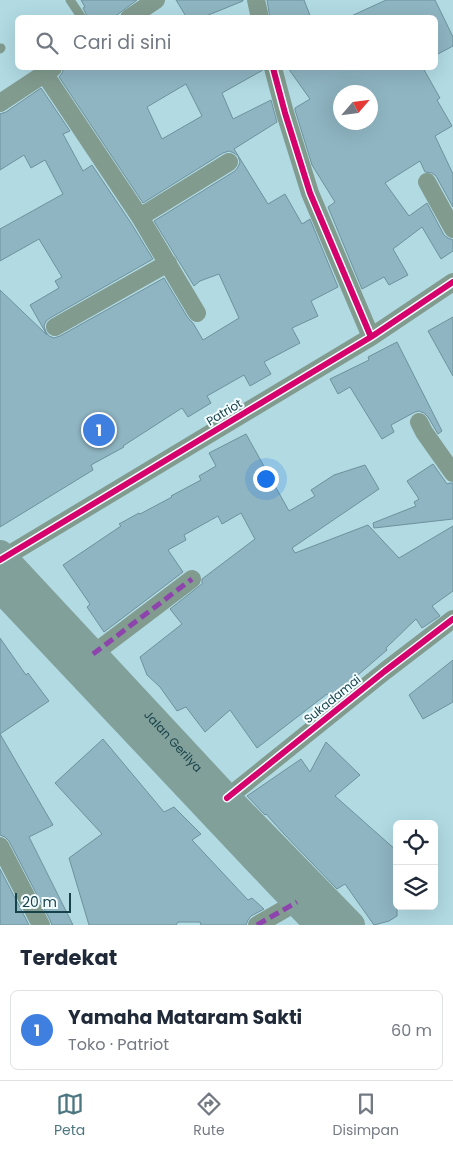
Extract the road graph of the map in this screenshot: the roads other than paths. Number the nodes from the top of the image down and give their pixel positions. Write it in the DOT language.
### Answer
graph roads {
  1 [pos="70,0"];
  2 [pos="156,0"];
  3 [pos="256,0"];
  4 [pos="80,15"];
  5 [pos="134,15"];
  6 [pos="259,15"];
  7 [pos="49,70"];
  8 [pos="274,70"];
  9 [pos="0,103"];
  10 [pos="229,162"];
  11 [pos="426,182"];
  12 [pos="140,217"];
  13 [pos="453,229"];
  14 [pos="168,263"];
  15 [pos="453,282"];
  16 [pos="197,313"];
  17 [pos="55,327"];
  18 [pos="371,337"];
  19 [pos="420,422"];
  20 [pos="453,474"];
  21 [pos="1,557"];
  22 [pos="192,579"];
  23 [pos="0,588"];
  24 [pos="453,619"];
  25 [pos="93,654"];
  26 [pos="227,798"];
  27 [pos="0,846"];
  28 [pos="291,885"];
  29 [pos="41,925"];
  30 [pos="257,925"];
  31 [pos="319,925"];
  32 [pos="351,925"];
  1 -- 4 [label="lane"];
  2 -- 5 [label="street"];
  3 -- 6 [label="street"];
  7 -- 9 [label="street"];
  7 -- 12 [label="street"];
  8 -- 18 [label="street"];
  10 -- 12 [label="street"];
  11 -- 13 [label="street"];
  12 -- 14 [label="street"];
  14 -- 16 [label="street"];
  14 -- 17 [label="street"];
  15 -- 18 [label="street, Patriot"];
  18 -- 21 [label="street, Patriot"];
  19 -- 20 [label="street"];
  21 -- 25 [label="highway, Jalan Gerilya"];
  22 -- 25 [label="street"];
  23 -- 28 [label="highway, Jalan Gerilya"];
  24 -- 26 [label="street, Sukadamai"];
  25 -- 26 [label="highway, Jalan Gerilya"];
  26 -- 28 [label="highway, Jalan Gerilya"];
  27 -- 29 [label="street"];
  28 -- 30 [label="street"];
  28 -- 31 [label="highway, Jalan Gerilya"];
  28 -- 32 [label="highway, Jalan Gerilya"];
}
